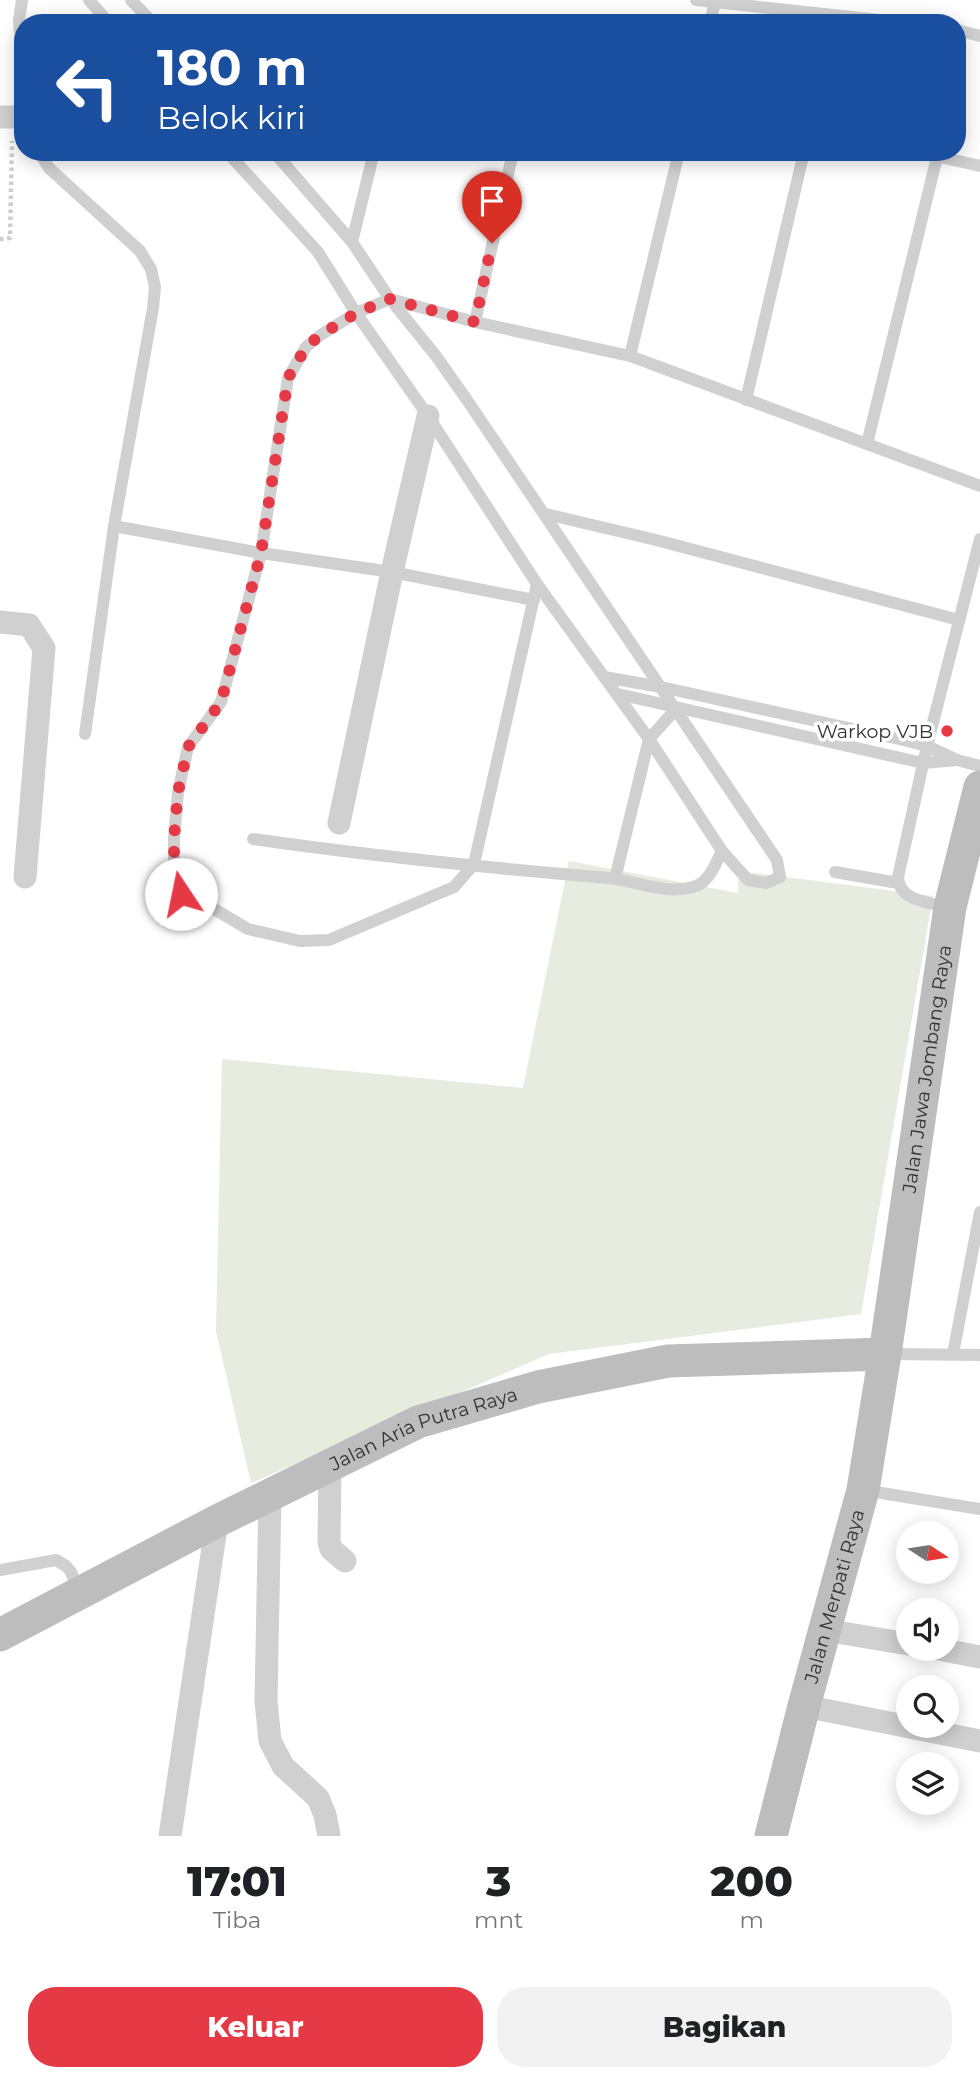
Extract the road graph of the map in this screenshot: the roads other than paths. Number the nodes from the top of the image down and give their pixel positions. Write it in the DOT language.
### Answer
graph roads {
  1 [pos="89,0"];
  2 [pos="131,0"];
  3 [pos="695,0"];
  4 [pos="715,2"];
  5 [pos="101,14"];
  6 [pos="144,14"];
  7 [pos="712,14"];
  8 [pos="825,14"];
  9 [pos="46,161"];
  10 [pos="235,161"];
  11 [pos="282,161"];
  12 [pos="372,161"];
  13 [pos="511,161"];
  14 [pos="677,161"];
  15 [pos="802,161"];
  16 [pos="935,161"];
  17 [pos="956,161"];
  18 [pos="980,166"];
  19 [pos="352,242"];
  20 [pos="390,299"];
  21 [pos="356,313"];
  22 [pos="475,322"];
  23 [pos="630,356"];
  24 [pos="746,400"];
  25 [pos="428,416"];
  26 [pos="867,444"];
  27 [pos="980,486"];
  28 [pos="546,514"];
  29 [pos="114,526"];
  30 [pos="980,539"];
  31 [pos="261,553"];
  32 [pos="391,572"];
  33 [pos="537,584"];
  34 [pos="534,600"];
  35 [pos="958,620"];
  36 [pos="0,622"];
  37 [pos="604,677"];
  38 [pos="661,687"];
  39 [pos="618,694"];
  40 [pos="674,707"];
  41 [pos="85,734"];
  42 [pos="649,739"];
  43 [pos="927,746"];
  44 [pos="957,760"];
  45 [pos="923,763"];
  46 [pos="980,766"];
  47 [pos="980,787"];
  48 [pos="339,822"];
  49 [pos="974,835"];
  50 [pos="253,839"];
  51 [pos="722,851"];
  52 [pos="474,864"];
  53 [pos="835,872"];
  54 [pos="25,877"];
  55 [pos="615,879"];
  56 [pos="898,883"];
  57 [pos="950,907"];
  58 [pos="980,1212"];
  59 [pos="885,1354"];
  60 [pos="953,1354"];
  61 [pos="980,1355"];
  62 [pos="330,1465"];
  63 [pos="863,1490"];
  64 [pos="270,1495"];
  65 [pos="980,1509"];
  66 [pos="216,1521"];
  67 [pos="345,1561"];
  68 [pos="0,1570"];
  69 [pos="79,1594"];
  70 [pos="825,1630"];
  71 [pos="0,1636"];
  72 [pos="896,1642"];
  73 [pos="959,1653"];
  74 [pos="980,1657"];
  75 [pos="804,1706"];
  76 [pos="980,1741"];
  77 [pos="170,1836"];
  78 [pos="329,1836"];
  79 [pos="771,1836"];
  1 -- 5 [label="lane"];
  2 -- 6 [label="lane"];
  3 -- 4 [label="lane"];
  4 -- 7 [label="lane"];
  4 -- 8 [label="lane"];
  9 -- 29 [label="lane"];
  10 -- 21 [label="lane"];
  11 -- 19 [label="lane"];
  12 -- 19 [label="lane"];
  13 -- 22 [label="lane"];
  14 -- 23 [label="lane"];
  15 -- 24 [label="lane"];
  16 -- 26 [label="lane"];
  17 -- 18 [label="lane"];
  19 -- 20 [label="lane"];
  20 -- 21 [label="lane"];
  20 -- 22 [label="lane"];
  20 -- 28 [label="lane"];
  21 -- 25 [label="lane"];
  21 -- 31 [label="lane"];
  22 -- 23 [label="lane"];
  23 -- 24 [label="lane"];
  24 -- 26 [label="lane"];
  25 -- 32 [label="street"];
  25 -- 33 [label="lane"];
  26 -- 27 [label="lane"];
  28 -- 35 [label="lane"];
  28 -- 38 [label="lane"];
  29 -- 31 [label="lane"];
  29 -- 41 [label="lane"];
  30 -- 35 [label="lane"];
  31 -- 32 [label="lane"];
  31 -- 52 [label="lane"];
  32 -- 34 [label="lane"];
  32 -- 48 [label="street"];
  33 -- 34 [label="lane"];
  33 -- 37 [label="lane"];
  34 -- 52 [label="lane"];
  35 -- 43 [label="lane"];
  36 -- 54 [label="street"];
  37 -- 38 [label="lane"];
  37 -- 39 [label="lane"];
  38 -- 40 [label="lane"];
  38 -- 43 [label="lane"];
  39 -- 40 [label="lane"];
  39 -- 42 [label="lane"];
  40 -- 42 [label="lane"];
  40 -- 45 [label="lane"];
  40 -- 51 [label="lane"];
  42 -- 51 [label="lane"];
  42 -- 55 [label="lane"];
  43 -- 44 [label="lane"];
  43 -- 45 [label="lane"];
  44 -- 45 [label="lane"];
  44 -- 46 [label="lane"];
  45 -- 56 [label="lane"];
  47 -- 49 [label="main road, Jalan Jawa Jombang Raya"];
  49 -- 57 [label="main road, Jalan Jawa Jombang Raya"];
  50 -- 52 [label="lane"];
  51 -- 55 [label="lane"];
  52 -- 55 [label="lane"];
  53 -- 56 [label="lane"];
  56 -- 57 [label="lane"];
  57 -- 59 [label="main road, Jalan Jawa Jombang Raya"];
  58 -- 60 [label="lane"];
  59 -- 60 [label="lane"];
  59 -- 62 [label="main road, Jalan Aria Putra Raya"];
  59 -- 63 [label="main road, Jalan Merpati Raya"];
  60 -- 61 [label="lane"];
  62 -- 64 [label="main road, Jalan Aria Putra Raya"];
  62 -- 67 [label="street"];
  63 -- 65 [label="lane"];
  63 -- 70 [label="main road, Jalan Merpati Raya"];
  64 -- 66 [label="main road, Jalan Aria Putra Raya"];
  64 -- 78 [label="street"];
  66 -- 69 [label="main road, Jalan Aria Putra Raya"];
  66 -- 77 [label="street"];
  68 -- 69 [label="lane"];
  69 -- 71 [label="main road, Jalan Aria Putra Raya"];
  70 -- 72 [label="street"];
  70 -- 75 [label="main road, Jalan Merpati Raya"];
  73 -- 74 [label="street"];
  75 -- 76 [label="street"];
  75 -- 79 [label="main road, Jalan Merpati Raya"];
}
